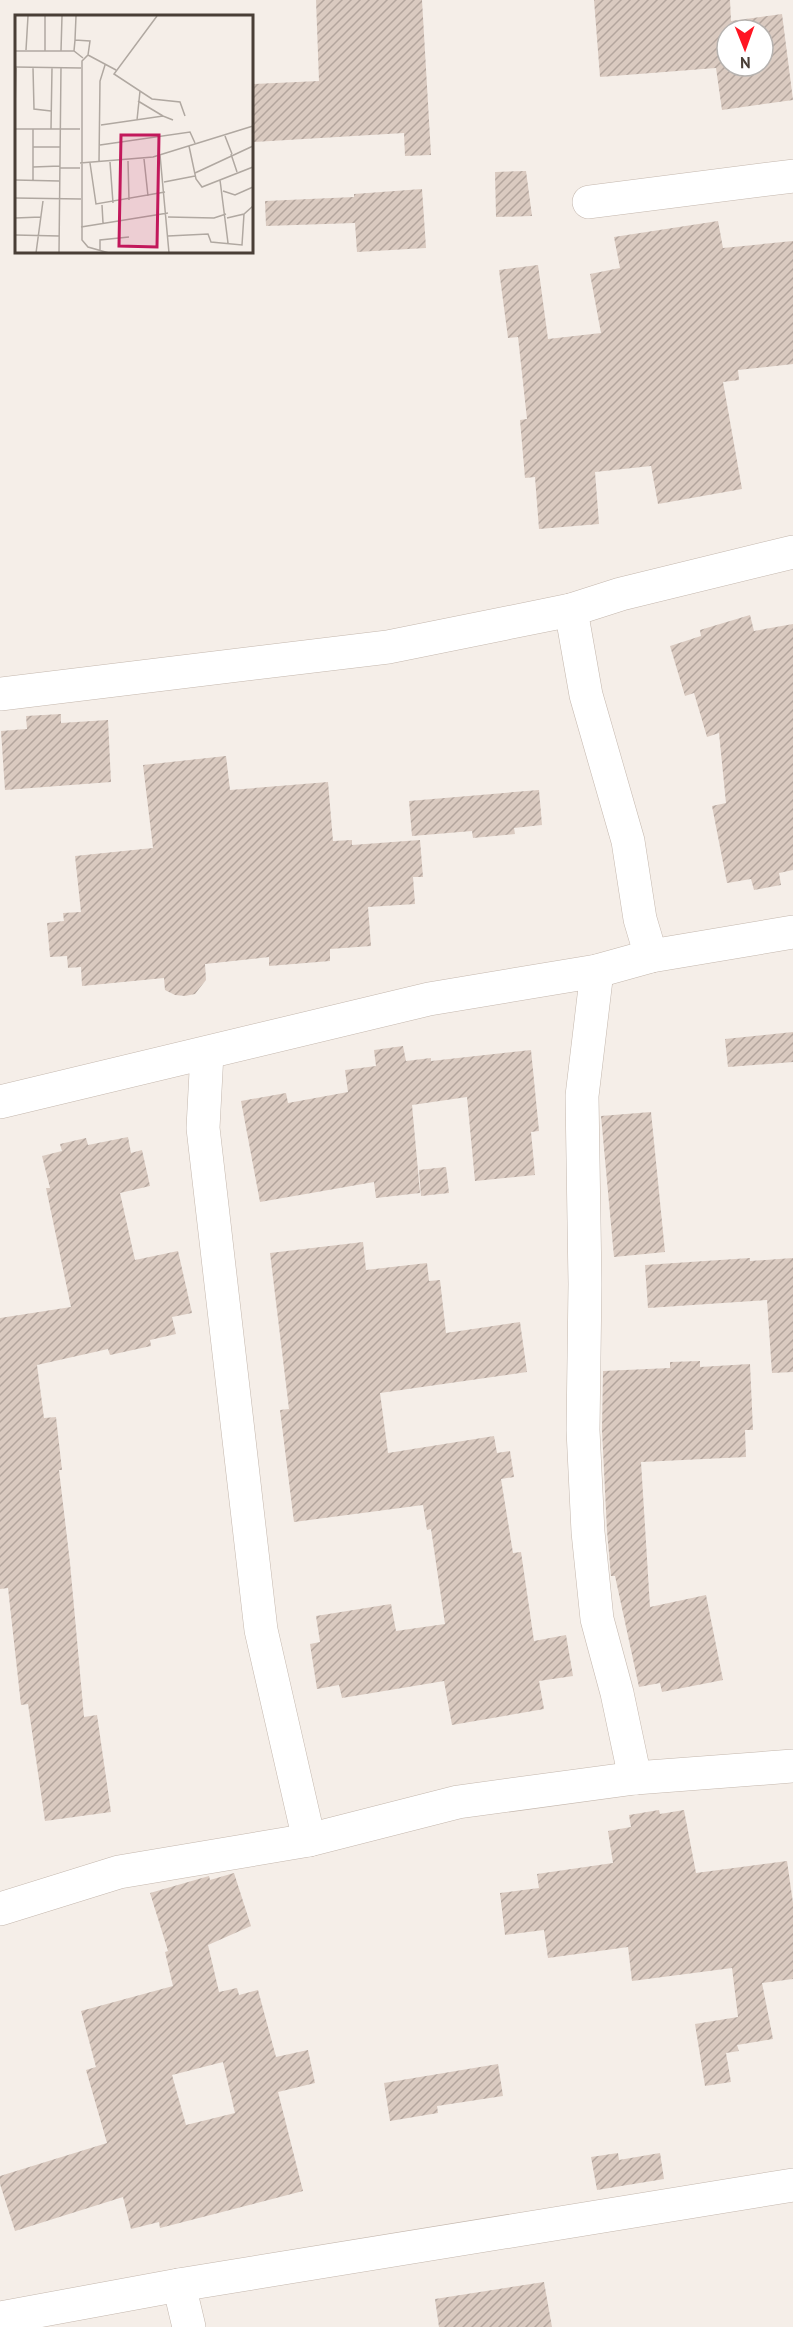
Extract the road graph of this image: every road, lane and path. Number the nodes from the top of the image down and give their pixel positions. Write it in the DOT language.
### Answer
graph roads {
  1 [pos="793,176"];
  2 [pos="589,202"];
  3 [pos="793,552"];
  4 [pos="571,610"];
  5 [pos="0,694"];
  6 [pos="793,932"];
  7 [pos="651,956"];
  8 [pos="597,970"];
  9 [pos="207,1053"];
  10 [pos="0,1102"];
  11 [pos="793,1766"];
  12 [pos="634,1778"];
  13 [pos="309,1840"];
  14 [pos="0,1909"];
  15 [pos="793,2185"];
  16 [pos="179,2285"];
  17 [pos="0,2318"];
  18 [pos="189,2327"];
  1 -- 2 [label="street"];
  3 -- 4 [label="street"];
  4 -- 5 [label="street"];
  4 -- 7 [label="street"];
  6 -- 7 [label="street"];
  7 -- 8 [label="street"];
  8 -- 9 [label="street"];
  8 -- 12 [label="street"];
  9 -- 10 [label="street"];
  9 -- 13 [label="street"];
  11 -- 12 [label="street"];
  12 -- 13 [label="street"];
  13 -- 14 [label="street"];
  15 -- 16 [label="street"];
  16 -- 17 [label="street"];
  16 -- 18 [label="street"];
}
